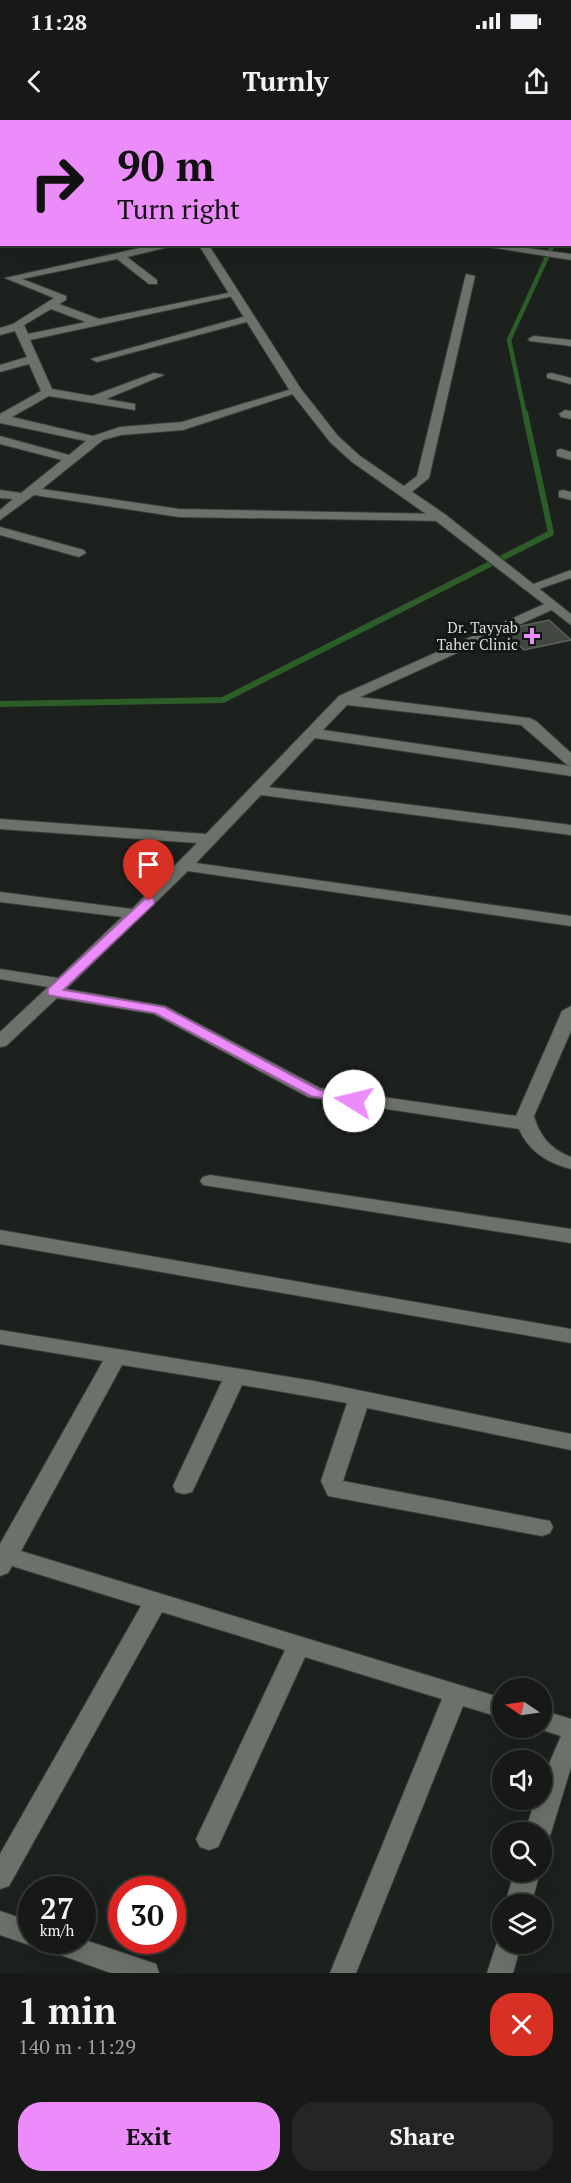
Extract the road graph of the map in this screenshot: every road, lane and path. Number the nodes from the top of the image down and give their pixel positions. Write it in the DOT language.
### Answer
graph roads {
  1 [pos="166,246"];
  2 [pos="204,246"];
  3 [pos="497,246"];
  4 [pos="119,256"];
  5 [pos="571,257"];
  6 [pos="470,276"];
  7 [pos="6,279"];
  8 [pos="153,282"];
  9 [pos="233,295"];
  10 [pos="50,306"];
  11 [pos="250,318"];
  12 [pos="99,323"];
  13 [pos="0,332"];
  14 [pos="21,332"];
  15 [pos="534,339"];
  16 [pos="571,343"];
  17 [pos="33,359"];
  18 [pos="97,359"];
  19 [pos="0,369"];
  20 [pos="158,375"];
  21 [pos="551,376"];
  22 [pos="571,381"];
  23 [pos="296,391"];
  24 [pos="47,392"];
  25 [pos="93,400"];
  26 [pos="131,407"];
  27 [pos="0,418"];
  28 [pos="0,440"];
  29 [pos="95,440"];
  30 [pos="72,459"];
  31 [pos="404,492"];
  32 [pos="0,494"];
  33 [pos="28,494"];
  34 [pos="0,516"];
  35 [pos="441,518"];
  36 [pos="0,531"];
  37 [pos="80,553"];
  38 [pos="571,574"];
  39 [pos="530,588"];
  40 [pos="564,613"];
  41 [pos="344,699"];
  42 [pos="312,733"];
  43 [pos="571,761"];
  44 [pos="571,771"];
  45 [pos="257,790"];
  46 [pos="0,824"];
  47 [pos="571,830"];
  48 [pos="210,839"];
  49 [pos="184,866"];
  50 [pos="0,897"];
  51 [pos="135,914"];
  52 [pos="571,921"];
  53 [pos="0,974"];
  54 [pos="57,988"];
  55 [pos="571,1011"];
  56 [pos="0,1041"];
  57 [pos="527,1124"];
  58 [pos="571,1163"];
  59 [pos="210,1181"];
  60 [pos="571,1236"];
  61 [pos="0,1237"];
  62 [pos="571,1336"];
  63 [pos="0,1337"];
  64 [pos="117,1357"];
  65 [pos="235,1376"];
  66 [pos="359,1399"];
  67 [pos="571,1442"];
  68 [pos="184,1486"];
  69 [pos="542,1527"];
  70 [pos="2,1558"];
  71 [pos="156,1601"];
  72 [pos="299,1645"];
  73 [pos="456,1694"];
  74 [pos="492,1705"];
  75 [pos="552,1723"];
  76 [pos="571,1729"];
  77 [pos="571,1740"];
  78 [pos="541,1822"];
  79 [pos="209,1839"];
  80 [pos="0,1878"];
  81 [pos="0,1923"];
  82 [pos="18,1929"];
  83 [pos="91,1954"];
  84 [pos="505,1954"];
  85 [pos="146,1973"];
  86 [pos="343,1973"];
  87 [pos="500,1973"];
  1 -- 4 [label="street"];
  2 -- 9 [label="street"];
  3 -- 5 [label="lane"];
  4 -- 7 [label="street"];
  4 -- 8 [label="street"];
  6 -- 31 [label="street"];
  7 -- 10 [label="street"];
  9 -- 11 [label="street"];
  9 -- 12 [label="street"];
  10 -- 12 [label="street"];
  10 -- 14 [label="street"];
  11 -- 18 [label="street"];
  11 -- 23 [label="street"];
  12 -- 14 [label="street"];
  13 -- 14 [label="street"];
  14 -- 17 [label="street"];
  15 -- 16 [label="street"];
  17 -- 19 [label="street"];
  17 -- 24 [label="street"];
  20 -- 25 [label="street"];
  21 -- 22 [label="street"];
  23 -- 29 [label="street"];
  23 -- 31 [label="street"];
  24 -- 25 [label="street"];
  24 -- 27 [label="street"];
  25 -- 26 [label="street"];
  27 -- 29 [label="street"];
  28 -- 30 [label="street"];
  29 -- 30 [label="street"];
  30 -- 33 [label="street"];
  31 -- 35 [label="street"];
  32 -- 33 [label="street"];
  33 -- 34 [label="street"];
  33 -- 35 [label="street"];
  35 -- 39 [label="street"];
  36 -- 37 [label="street"];
  38 -- 39 [label="street"];
  39 -- 40 [label="street"];
  40 -- 41 [label="street"];
  41 -- 42 [label="street"];
  41 -- 43 [label="street"];
  42 -- 44 [label="street"];
  42 -- 45 [label="street"];
  45 -- 47 [label="street"];
  45 -- 48 [label="street"];
  46 -- 48 [label="street"];
  48 -- 49 [label="street"];
  49 -- 51 [label="street"];
  49 -- 52 [label="street"];
  50 -- 51 [label="street"];
  51 -- 54 [label="street"];
  53 -- 54 [label="street"];
  54 -- 56 [label="street"];
  54 -- 57 [label="street"];
  55 -- 57 [label="street"];
  57 -- 58 [label="street"];
  59 -- 60 [label="street"];
  61 -- 62 [label="street"];
  63 -- 64 [label="street"];
  64 -- 65 [label="street"];
  64 -- 70 [label="street"];
  65 -- 66 [label="street"];
  65 -- 68 [label="street"];
  66 -- 67 [label="street"];
  66 -- 69 [label="street"];
  70 -- 71 [label="street"];
  71 -- 72 [label="street"];
  71 -- 80 [label="street"];
  72 -- 73 [label="street"];
  72 -- 79 [label="street"];
  73 -- 74 [label="street"];
  73 -- 86 [label="street"];
  75 -- 76 [label="street"];
  77 -- 78 [label="street"];
  81 -- 82 [label="street"];
  83 -- 85 [label="street"];
  84 -- 87 [label="street"];
}
